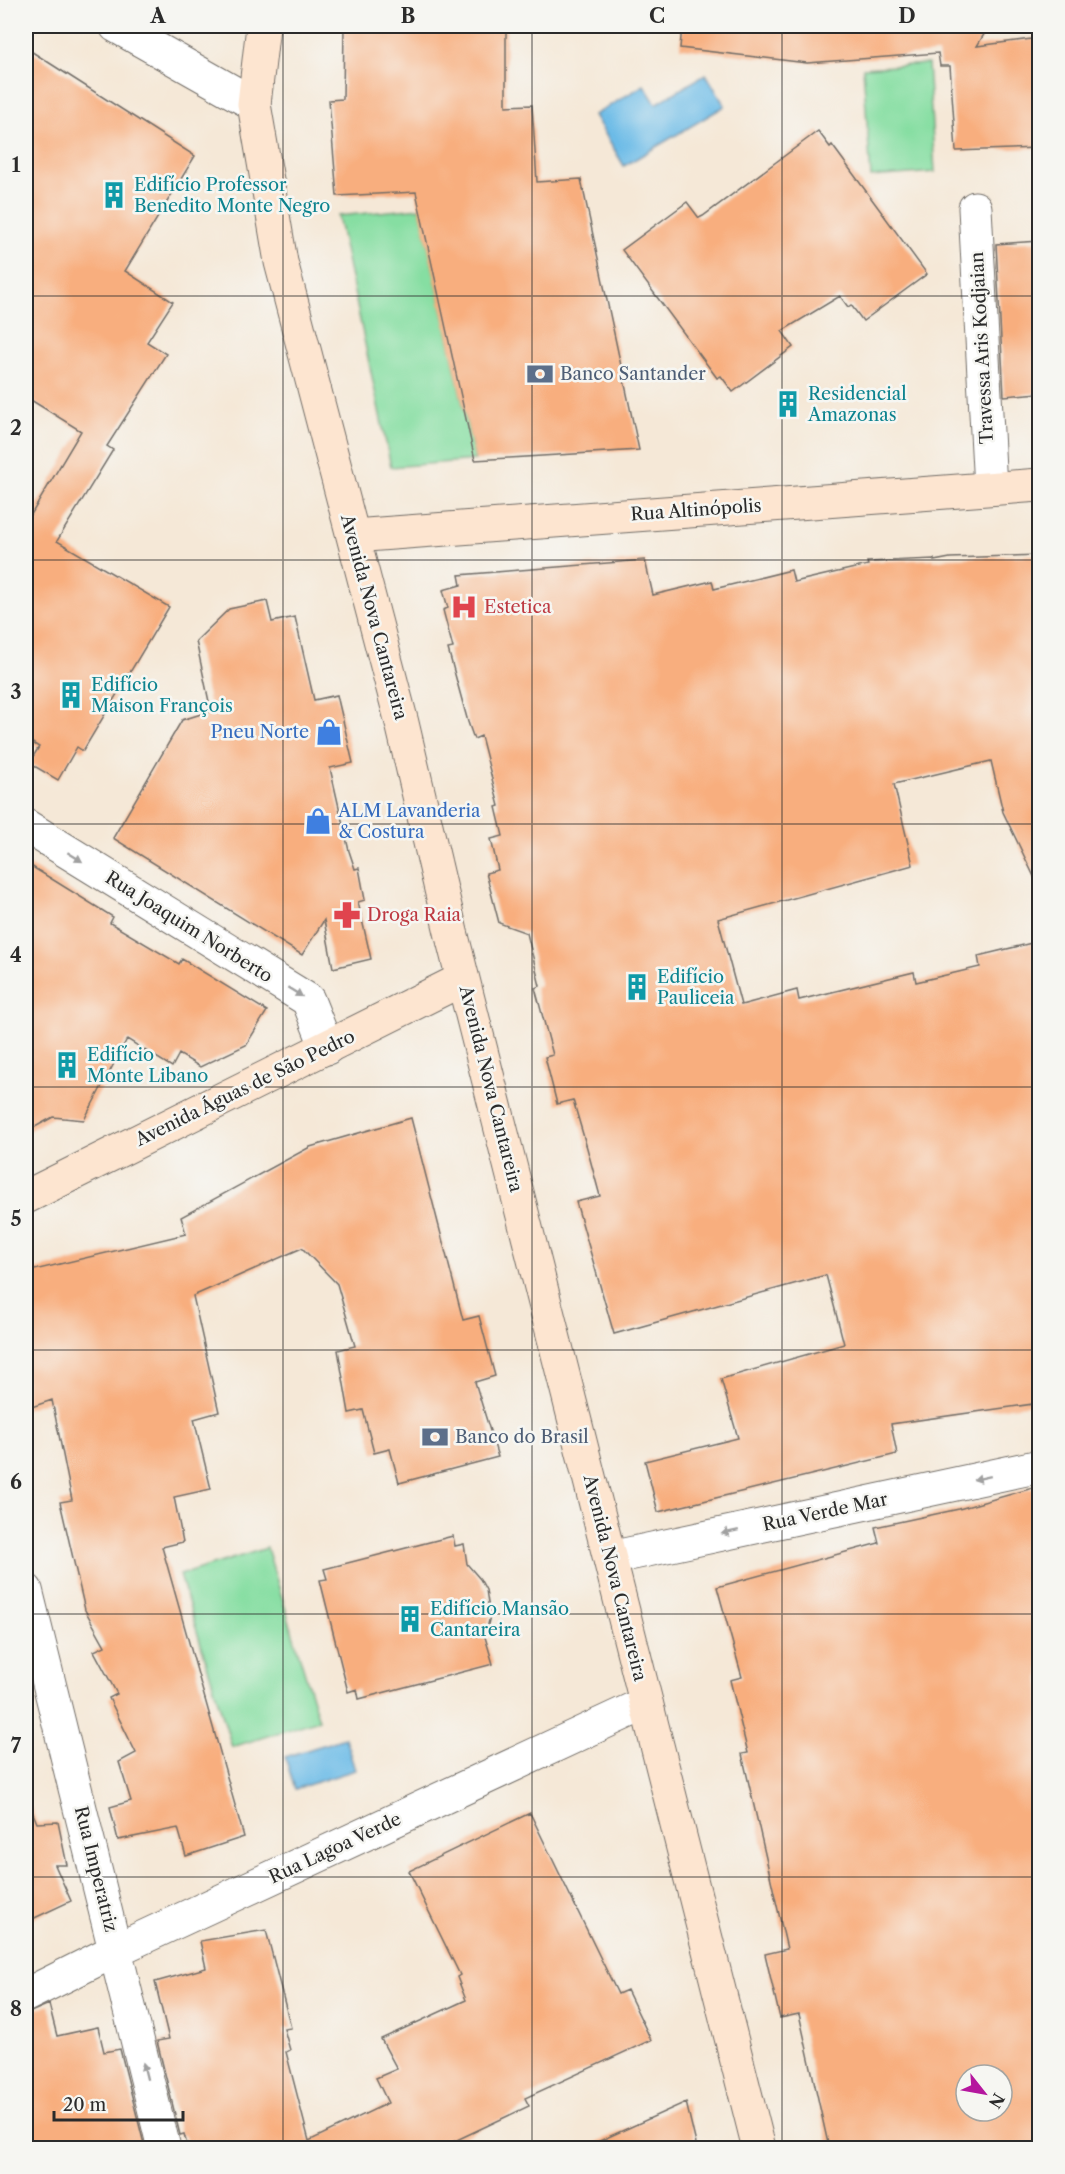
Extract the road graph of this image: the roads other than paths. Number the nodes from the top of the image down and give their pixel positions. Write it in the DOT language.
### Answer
graph roads {
  1 [pos="116,26"];
  2 [pos="263,26"];
  3 [pos="254,104"];
  4 [pos="975,208"];
  5 [pos="1040,485"];
  6 [pos="990,488"];
  7 [pos="353,536"];
  8 [pos="26,826"];
  9 [pos="463,979"];
  10 [pos="327,1048"];
  11 [pos="26,1197"];
  12 [pos="1040,1466"];
  13 [pos="610,1558"];
  14 [pos="26,1590"];
  15 [pos="646,1703"];
  16 [pos="116,1950"];
  17 [pos="26,1995"];
  18 [pos="164,2148"];
  19 [pos="759,2148"];
  1 -- 3 [label="street"];
  2 -- 3 [label="main road, Avenida Nova Cantareira"];
  3 -- 7 [label="main road, Avenida Nova Cantareira"];
  4 -- 6 [label="street, Travessa Aris Kodjaian"];
  5 -- 6 [label="main road, Rua Altinópolis"];
  6 -- 7 [label="main road, Rua Altinópolis"];
  7 -- 9 [label="main road, Avenida Nova Cantareira"];
  8 -- 10 [label="street, Rua Joaquim Norberto, one-way"];
  9 -- 10 [label="main road, Avenida Águas de São Pedro"];
  9 -- 13 [label="main road, Avenida Nova Cantareira"];
  10 -- 11 [label="main road, Avenida Águas de São Pedro"];
  12 -- 13 [label="street, Rua Verde Mar, one-way"];
  13 -- 15 [label="main road, Avenida Nova Cantareira"];
  14 -- 16 [label="street, Rua Imperatriz"];
  15 -- 16 [label="street, Rua Lagoa Verde"];
  15 -- 19 [label="main road, Avenida Nova Cantareira"];
  16 -- 17 [label="street, Rua Lagoa Verde"];
  18 -- 16 [label="street, Rua Imperatriz, one-way"];
}
